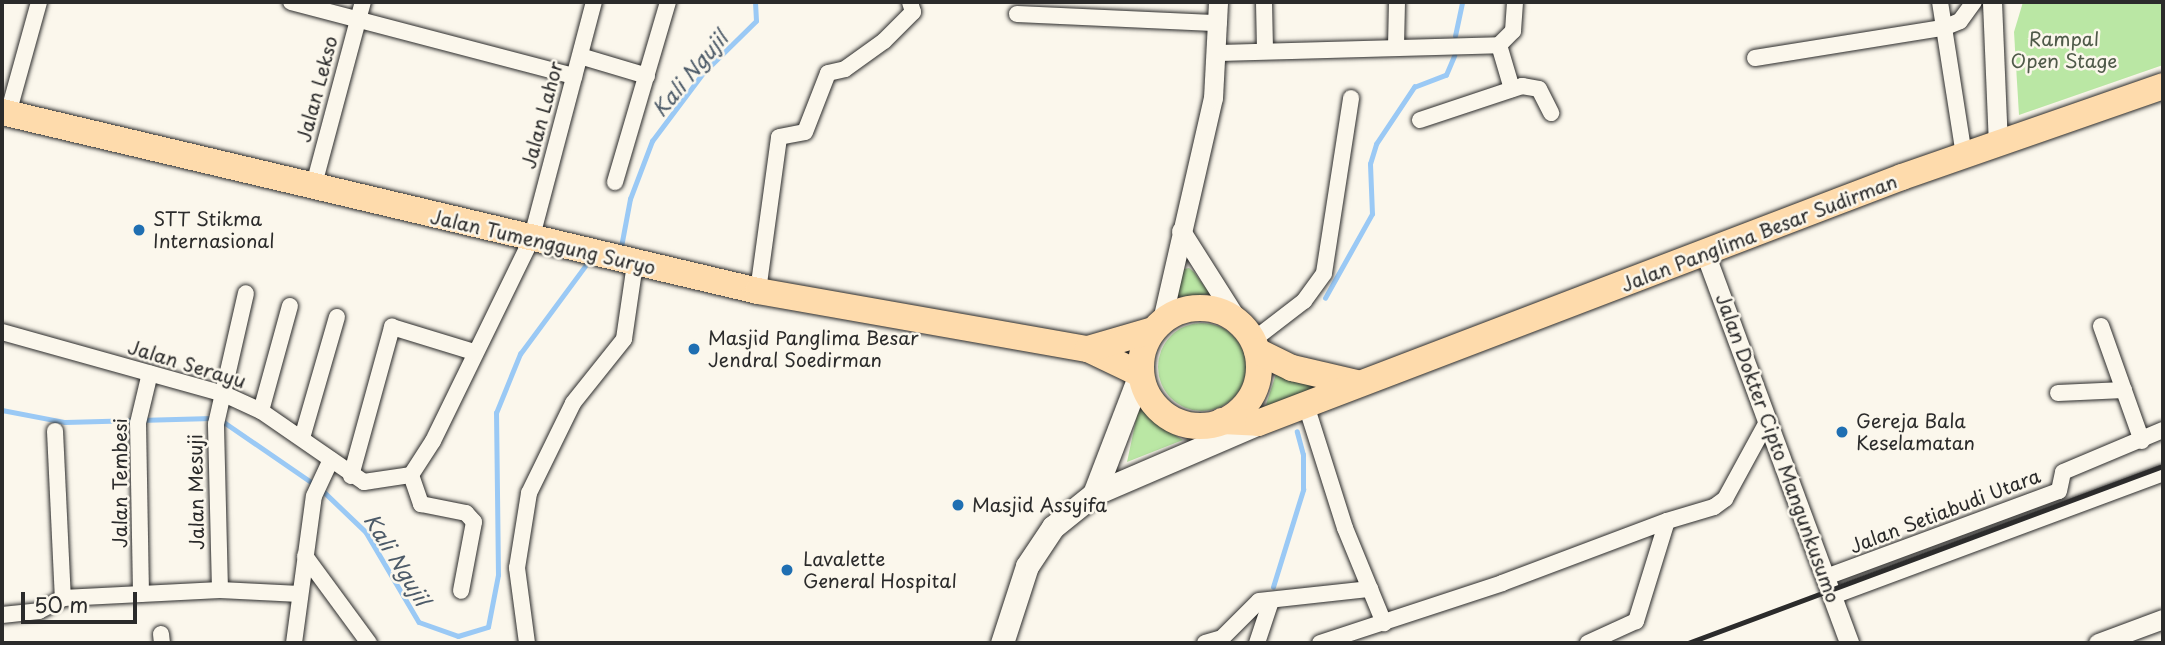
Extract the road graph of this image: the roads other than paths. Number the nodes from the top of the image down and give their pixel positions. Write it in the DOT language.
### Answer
graph roads {
  1 [pos="39,2"];
  2 [pos="291,2"];
  3 [pos="363,2"];
  4 [pos="594,2"];
  5 [pos="668,2"];
  6 [pos="910,2"];
  7 [pos="1218,2"];
  8 [pos="1264,2"];
  9 [pos="1397,2"];
  10 [pos="1515,2"];
  11 [pos="1940,2"];
  12 [pos="1973,2"];
  13 [pos="1992,2"];
  14 [pos="1017,13"];
  15 [pos="358,21"];
  16 [pos="1219,23"];
  17 [pos="1943,29"];
  18 [pos="1396,46"];
  19 [pos="1499,46"];
  20 [pos="1265,50"];
  21 [pos="1219,53"];
  22 [pos="580,56"];
  23 [pos="1755,58"];
  24 [pos="574,76"];
  25 [pos="647,76"];
  26 [pos="2163,86"];
  27 [pos="1512,89"];
  28 [pos="1351,98"];
  29 [pos="5,113"];
  30 [pos="1551,113"];
  31 [pos="1420,120"];
  32 [pos="1998,144"];
  33 [pos="1964,155"];
  34 [pos="615,181"];
  35 [pos="313,188"];
  36 [pos="1181,230"];
  37 [pos="531,240"];
  38 [pos="1705,253"];
  39 [pos="635,264"];
  40 [pos="758,291"];
  41 [pos="246,293"];
  42 [pos="290,306"];
  43 [pos="337,317"];
  44 [pos="1157,325"];
  45 [pos="2101,326"];
  46 [pos="2,332"];
  47 [pos="1249,338"];
  48 [pos="1088,349"];
  49 [pos="474,352"];
  50 [pos="150,373"];
  51 [pos="1140,374"];
  52 [pos="1357,383"];
  53 [pos="2124,390"];
  54 [pos="2058,393"];
  55 [pos="224,394"];
  56 [pos="1306,405"];
  57 [pos="261,411"];
  58 [pos="1768,420"];
  59 [pos="1218,423"];
  60 [pos="1260,423"];
  61 [pos="55,430"];
  62 [pos="2163,430"];
  63 [pos="302,438"];
  64 [pos="2142,441"];
  65 [pos="1192,451"];
  66 [pos="331,460"];
  67 [pos="2163,473"];
  68 [pos="411,475"];
  69 [pos="351,476"];
  70 [pos="1094,494"];
  71 [pos="1667,521"];
  72 [pos="305,556"];
  73 [pos="1830,587"];
  74 [pos="1370,589"];
  75 [pos="220,590"];
  76 [pos="461,591"];
  77 [pos="141,594"];
  78 [pos="300,594"];
  79 [pos="63,598"];
  80 [pos="1271,601"];
  81 [pos="2,615"];
  82 [pos="2163,619"];
  83 [pos="1384,623"];
  84 [pos="294,643"];
  85 [pos="369,643"];
  86 [pos="527,643"];
  87 [pos="1002,643"];
  88 [pos="1205,643"];
  89 [pos="1257,643"];
  90 [pos="1320,643"];
  91 [pos="1588,643"];
  92 [pos="1849,643"];
  93 [pos="2098,643"];
  1 -- 29 [label="street"];
  2 -- 15 [label="street"];
  3 -- 15 [label="street, Jalan Lekso"];
  4 -- 22 [label="street, Jalan Lahor"];
  5 -- 25 [label="street"];
  6 -- 40 [label="street"];
  7 -- 16 [label="street"];
  8 -- 20 [label="street"];
  9 -- 18 [label="street"];
  10 -- 19 [label="street"];
  11 -- 17 [label="street"];
  12 -- 17 [label="street"];
  13 -- 32 [label="street"];
  14 -- 16 [label="street"];
  15 -- 24 [label="street"];
  15 -- 35 [label="street, Jalan Lekso"];
  16 -- 21 [label="street"];
  17 -- 23 [label="street"];
  17 -- 33 [label="street"];
  18 -- 19 [label="street"];
  18 -- 20 [label="street"];
  19 -- 27 [label="street"];
  20 -- 21 [label="street"];
  21 -- 36 [label="street"];
  22 -- 24 [label="street, Jalan Lahor"];
  22 -- 25 [label="street"];
  24 -- 37 [label="street, Jalan Lahor"];
  25 -- 34 [label="street"];
  26 -- 32 [label="highway, Jalan Panglima Besar Sudirman"];
  27 -- 30 [label="street"];
  27 -- 31 [label="street"];
  28 -- 47 [label="street"];
  29 -- 35 [label="highway, Jalan Tumenggung Suryo"];
  32 -- 33 [label="highway, Jalan Panglima Besar Sudirman"];
  33 -- 38 [label="highway, Jalan Panglima Besar Sudirman"];
  35 -- 37 [label="highway, Jalan Tumenggung Suryo"];
  36 -- 44 [label="street"];
  36 -- 47 [label="street"];
  37 -- 39 [label="highway, Jalan Tumenggung Suryo"];
  37 -- 49 [label="street"];
  38 -- 52 [label="highway, Jalan Panglima Besar Sudirman"];
  38 -- 58 [label="street, Jalan Dokter Cipto Mangunkusumo"];
  39 -- 40 [label="highway, Jalan Tumenggung Suryo"];
  39 -- 86 [label="street"];
  40 -- 48 [label="highway, Jalan Tumenggung Suryo"];
  41 -- 55 [label="street, Jalan Mesuji"];
  42 -- 57 [label="street"];
  43 -- 63 [label="street"];
  44 -- 47 [label="highway"];
  44 -- 48 [label="highway, Jalan Tumenggung Suryo"];
  44 -- 51 [label="highway"];
  45 -- 53 [label="street"];
  46 -- 50 [label="street, Jalan Serayu"];
  47 -- 52 [label="highway"];
  47 -- 59 [label="highway"];
  48 -- 51 [label="highway, Jalan Tumenggung Suryo"];
  49 -- 68 [label="street"];
  49 -- 69 [label="street"];
  50 -- 55 [label="street, Jalan Serayu"];
  50 -- 77 [label="street, Jalan Tembesi"];
  51 -- 59 [label="highway"];
  51 -- 70 [label="main road"];
  52 -- 56 [label="highway, Jalan Panglima Besar Sudirman"];
  53 -- 54 [label="street"];
  53 -- 64 [label="street"];
  55 -- 57 [label="street, Jalan Serayu"];
  55 -- 75 [label="street, Jalan Mesuji"];
  56 -- 60 [label="highway, Jalan Panglima Besar Sudirman"];
  56 -- 74 [label="street"];
  57 -- 63 [label="street, Jalan Serayu"];
  58 -- 71 [label="street"];
  58 -- 73 [label="street, Jalan Dokter Cipto Mangunkusumo"];
  59 -- 60 [label="highway, Jalan Panglima Besar Sudirman"];
  59 -- 65 [label="main road"];
  60 -- 65 [label="main road"];
  61 -- 79 [label="street"];
  62 -- 64 [label="street"];
  63 -- 66 [label="street, Jalan Serayu"];
  64 -- 73 [label="street, Jalan Setiabudi Utara"];
  65 -- 70 [label="main road"];
  66 -- 69 [label="street, Jalan Serayu"];
  66 -- 72 [label="street"];
  67 -- 73 [label="street"];
  68 -- 69 [label="street, Jalan Serayu"];
  68 -- 76 [label="street"];
  70 -- 87 [label="main road"];
  71 -- 83 [label="street"];
  71 -- 91 [label="street"];
  72 -- 78 [label="street"];
  72 -- 85 [label="street"];
  73 -- 92 [label="street, Jalan Dokter Cipto Mangunkusumo"];
  74 -- 80 [label="street"];
  74 -- 83 [label="street"];
  75 -- 77 [label="street"];
  75 -- 78 [label="street"];
  77 -- 79 [label="street"];
  78 -- 84 [label="street"];
  79 -- 81 [label="street"];
  80 -- 88 [label="street"];
  80 -- 89 [label="street"];
  82 -- 93 [label="street"];
  83 -- 90 [label="street"];
}
